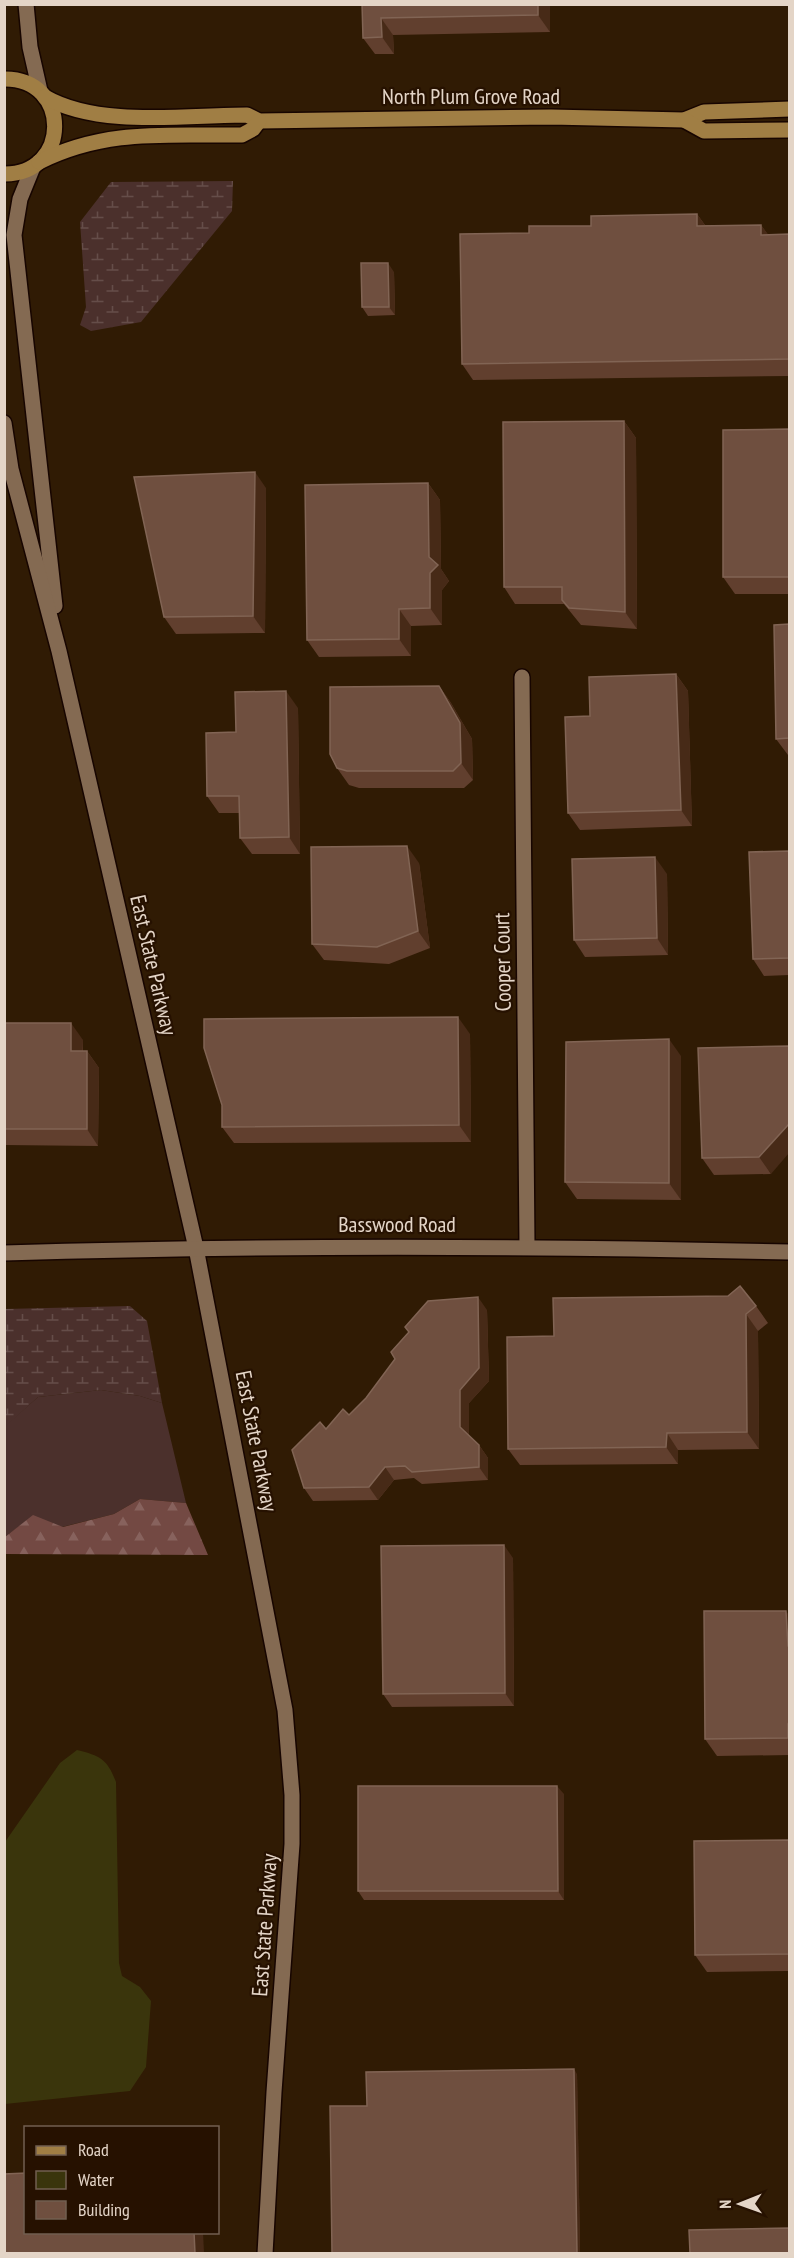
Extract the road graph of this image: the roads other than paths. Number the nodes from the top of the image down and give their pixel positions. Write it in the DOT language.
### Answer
graph roads {
  1 [pos="26,4"];
  2 [pos="4,79"];
  3 [pos="43,94"];
  4 [pos="789,109"];
  5 [pos="684,120"];
  6 [pos="259,121"];
  7 [pos="789,130"];
  8 [pos="36,164"];
  9 [pos="4,174"];
  10 [pos="4,423"];
  11 [pos="59,651"];
  12 [pos="522,677"];
  13 [pos="527,1246"];
  14 [pos="196,1248"];
  15 [pos="789,1252"];
  16 [pos="4,1254"];
  17 [pos="265,2253"];
  1 -- 3 [label="street"];
  2 -- 3 [label="street, North Plum Grove Road"];
  3 -- 6 [label="street, North Plum Grove Road"];
  3 -- 8 [label="street"];
  4 -- 5 [label="street, North Plum Grove Road"];
  5 -- 6 [label="street, North Plum Grove Road"];
  5 -- 7 [label="street, North Plum Grove Road"];
  6 -- 8 [label="street, North Plum Grove Road"];
  8 -- 9 [label="street, North Plum Grove Road"];
  8 -- 11 [label="street, East State Parkway"];
  10 -- 11 [label="street, East State Parkway"];
  11 -- 14 [label="street, East State Parkway"];
  12 -- 13 [label="street, Cooper Court"];
  13 -- 14 [label="street, Basswood Road"];
  13 -- 15 [label="street, Basswood Road"];
  14 -- 16 [label="street, Basswood Road"];
  14 -- 17 [label="street, East State Parkway"];
}
